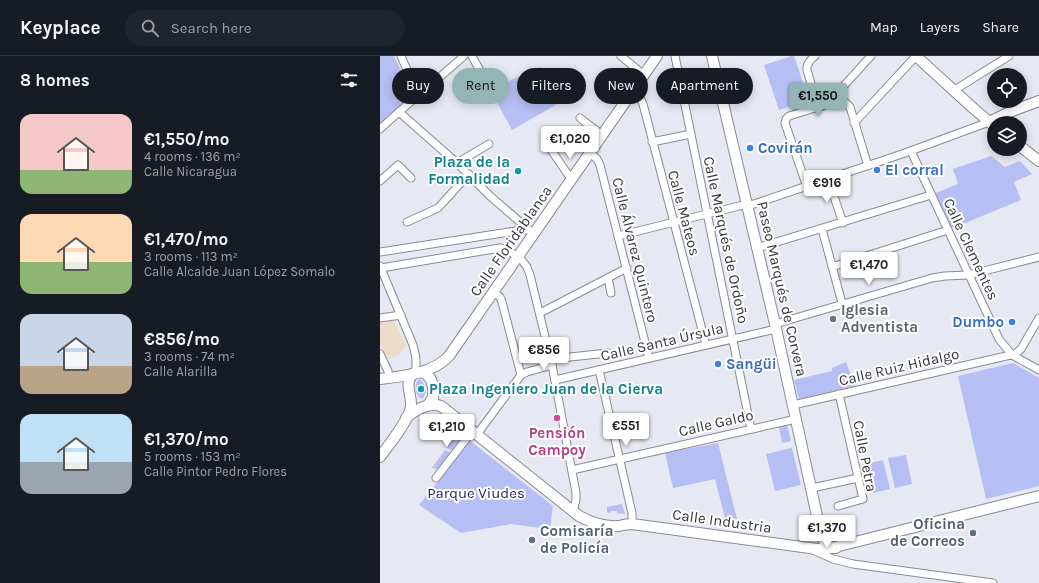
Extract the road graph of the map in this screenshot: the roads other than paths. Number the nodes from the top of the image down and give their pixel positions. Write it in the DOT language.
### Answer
graph roads {
  1 [pos="401,56"];
  2 [pos="464,56"];
  3 [pos="472,56"];
  4 [pos="621,56"];
  5 [pos="656,56"];
  6 [pos="675,56"];
  7 [pos="712,56"];
  8 [pos="815,56"];
  9 [pos="871,56"];
  10 [pos="916,56"];
  11 [pos="1009,56"];
  12 [pos="406,68"];
  13 [pos="479,68"];
  14 [pos="636,68"];
  15 [pos="648,68"];
  16 [pos="444,74"];
  17 [pos="953,91"];
  18 [pos="838,100"];
  19 [pos="1039,101"];
  20 [pos="407,104"];
  21 [pos="623,104"];
  22 [pos="643,104"];
  23 [pos="822,106"];
  24 [pos="398,112"];
  25 [pos="1004,116"];
  26 [pos="580,118"];
  27 [pos="987,121"];
  28 [pos="854,123"];
  29 [pos="987,125"];
  30 [pos="380,130"];
  31 [pos="691,134"];
  32 [pos="602,135"];
  33 [pos="652,142"];
  34 [pos="489,144"];
  35 [pos="552,151"];
  36 [pos="911,151"];
  37 [pos="1027,152"];
  38 [pos="590,153"];
  39 [pos="1039,161"];
  40 [pos="457,163"];
  41 [pos="868,166"];
  42 [pos="469,174"];
  43 [pos="411,178"];
  44 [pos="571,179"];
  45 [pos="828,179"];
  46 [pos="380,181"];
  47 [pos="807,187"];
  48 [pos="931,195"];
  49 [pos="747,205"];
  50 [pos="707,214"];
  51 [pos="407,222"];
  52 [pos="673,222"];
  53 [pos="843,223"];
  54 [pos="822,229"];
  55 [pos="948,230"];
  56 [pos="531,232"];
  57 [pos="488,235"];
  58 [pos="618,236"];
  59 [pos="757,248"];
  60 [pos="490,249"];
  61 [pos="380,252"];
  62 [pos="1039,256"];
  63 [pos="518,257"];
  64 [pos="380,267"];
  65 [pos="832,267"];
  66 [pos="627,268"];
  67 [pos="968,275"];
  68 [pos="608,278"];
  69 [pos="493,292"];
  70 [pos="611,293"];
  71 [pos="842,303"];
  72 [pos="540,313"];
  73 [pos="401,315"];
  74 [pos="380,318"];
  75 [pos="1039,318"];
  76 [pos="775,327"];
  77 [pos="733,339"];
  78 [pos="706,345"];
  79 [pos="608,353"];
  80 [pos="380,354"];
  81 [pos="1012,355"];
  82 [pos="649,358"];
  83 [pos="551,362"];
  84 [pos="599,370"];
  85 [pos="1039,370"];
  86 [pos="417,372"];
  87 [pos="521,375"];
  88 [pos="385,378"];
  89 [pos="555,380"];
  90 [pos="408,383"];
  91 [pos="839,394"];
  92 [pos="410,399"];
  93 [pos="793,405"];
  94 [pos="425,406"];
  95 [pos="406,418"];
  96 [pos="796,419"];
  97 [pos="751,429"];
  98 [pos="475,432"];
  99 [pos="380,457"];
  100 [pos="618,459"];
  101 [pos="572,470"];
  102 [pos="436,478"];
  103 [pos="858,478"];
  104 [pos="812,488"];
  105 [pos="1039,496"];
  106 [pos="838,506"];
  107 [pos="573,511"];
  108 [pos="632,524"];
  109 [pos="820,528"];
  110 [pos="808,548"];
  111 [pos="836,548"];
  112 [pos="828,557"];
  113 [pos="993,583"];
  1 -- 12 [label="street"];
  2 -- 16 [label="street"];
  3 -- 13 [label="street"];
  4 -- 14 [label="street"];
  5 -- 15 [label="main road, Calle Floridablanca"];
  6 -- 31 [label="street, Calle Marqués de Ordoño"];
  7 -- 49 [label="main road, Paseo Marqués de Corvera"];
  8 -- 23 [label="street"];
  9 -- 18 [label="street"];
  10 -- 17 [label="main road"];
  10 -- 28 [label="street"];
  11 -- 17 [label="street"];
  17 -- 27 [label="main road"];
  18 -- 23 [label="street"];
  18 -- 28 [label="street"];
  19 -- 25 [label="main road"];
  20 -- 24 [label="street"];
  21 -- 32 [label="main road, Calle Floridablanca"];
  22 -- 33 [label="street, Calle Mateos"];
  23 -- 47 [label="street"];
  24 -- 30 [label="street"];
  24 -- 40 [label="street"];
  26 -- 32 [label="street"];
  28 -- 41 [label="street"];
  29 -- 36 [label="street"];
  31 -- 33 [label="street"];
  31 -- 50 [label="street, Calle Marqués de Ordoño"];
  32 -- 38 [label="main road, Calle Floridablanca"];
  33 -- 52 [label="street, Calle Mateos"];
  34 -- 40 [label="street"];
  35 -- 44 [label="street"];
  36 -- 41 [label="street"];
  36 -- 48 [label="street, Calle Clementes"];
  37 -- 39 [label="main road"];
  38 -- 44 [label="main road, Calle Floridablanca"];
  38 -- 58 [label="street, Calle Álvarez Quintero"];
  40 -- 42 [label="street"];
  41 -- 45 [label="street"];
  42 -- 51 [label="street"];
  42 -- 56 [label="street"];
  43 -- 46 [label="street"];
  44 -- 56 [label="main road, Calle Floridablanca"];
  45 -- 47 [label="street"];
  45 -- 53 [label="street"];
  47 -- 49 [label="street"];
  48 -- 53 [label="street"];
  48 -- 55 [label="street, Calle Clementes"];
  49 -- 50 [label="street"];
  49 -- 59 [label="main road, Paseo Marqués de Corvera"];
  50 -- 52 [label="street"];
  50 -- 77 [label="street, Calle Marqués de Ordoño"];
  52 -- 58 [label="street"];
  52 -- 78 [label="street, Calle Mateos"];
  53 -- 54 [label="street"];
  54 -- 59 [label="street"];
  54 -- 65 [label="street"];
  55 -- 65 [label="street"];
  55 -- 67 [label="street, Calle Clementes"];
  56 -- 57 [label="street"];
  56 -- 63 [label="main road, Calle Floridablanca"];
  57 -- 60 [label="street"];
  57 -- 61 [label="street"];
  58 -- 66 [label="street, Calle Álvarez Quintero"];
  59 -- 76 [label="main road, Paseo Marqués de Corvera"];
  60 -- 63 [label="street"];
  60 -- 64 [label="street"];
  62 -- 67 [label="street, Calle Santa Úrsula"];
  63 -- 69 [label="main road, Calle Floridablanca"];
  63 -- 72 [label="street"];
  64 -- 73 [label="street"];
  65 -- 71 [label="street"];
  66 -- 68 [label="street"];
  66 -- 82 [label="street, Calle Álvarez Quintero"];
  67 -- 71 [label="street, Calle Santa Úrsula"];
  67 -- 81 [label="street, Calle Clementes"];
  68 -- 70 [label="street"];
  68 -- 72 [label="street"];
  69 -- 86 [label="main road, Calle Floridablanca"];
  69 -- 87 [label="street"];
  71 -- 76 [label="street, Calle Santa Úrsula"];
  72 -- 83 [label="street"];
  73 -- 74 [label="street"];
  73 -- 86 [label="street"];
  75 -- 81 [label="street"];
  76 -- 77 [label="street, Calle Santa Úrsula"];
  76 -- 93 [label="main road, Paseo Marqués de Corvera"];
  77 -- 78 [label="street, Calle Santa Úrsula"];
  77 -- 97 [label="street, Calle Marqués de Ordoño"];
  78 -- 82 [label="street, Calle Santa Úrsula"];
  79 -- 83 [label="street"];
  80 -- 88 [label="street"];
  81 -- 85 [label="street"];
  81 -- 91 [label="street, Calle Ruiz Hidalgo"];
  82 -- 84 [label="street, Calle Santa Úrsula"];
  83 -- 87 [label="street"];
  83 -- 89 [label="street"];
  84 -- 89 [label="street, Calle Santa Úrsula"];
  84 -- 100 [label="street"];
  86 -- 88 [label="main road, Calle Floridablanca"];
  86 -- 90 [label="main road"];
  86 -- 94 [label="main road"];
  87 -- 98 [label="street"];
  88 -- 90 [label="main road"];
  89 -- 101 [label="street"];
  90 -- 92 [label="main road"];
  91 -- 93 [label="street, Calle Ruiz Hidalgo"];
  91 -- 103 [label="street, Calle Petra"];
  92 -- 94 [label="main road"];
  92 -- 95 [label="main road"];
  93 -- 96 [label="main road, Paseo Marqués de Corvera"];
  94 -- 95 [label="main road"];
  94 -- 98 [label="main road, Calle Industria"];
  95 -- 99 [label="main road"];
  96 -- 97 [label="street, Calle Galdo"];
  96 -- 104 [label="main road, Paseo Marqués de Corvera"];
  97 -- 100 [label="street, Calle Galdo"];
  98 -- 102 [label="street"];
  98 -- 107 [label="main road, Calle Industria"];
  100 -- 101 [label="street, Calle Galdo"];
  100 -- 108 [label="street"];
  101 -- 107 [label="street"];
  103 -- 104 [label="street"];
  103 -- 106 [label="street, Calle Petra"];
  104 -- 109 [label="main road, Paseo Marqués de Corvera"];
  105 -- 111 [label="main road, Calle Industria"];
  107 -- 108 [label="main road, Calle Industria"];
  108 -- 110 [label="main road, Calle Industria"];
  109 -- 110 [label="main road, Paseo Marqués de Corvera"];
  109 -- 111 [label="main road, Paseo Marqués de Corvera"];
  110 -- 111 [label="main road, Calle Industria"];
  110 -- 112 [label="street"];
  111 -- 112 [label="street"];
  112 -- 113 [label="street"];
}
